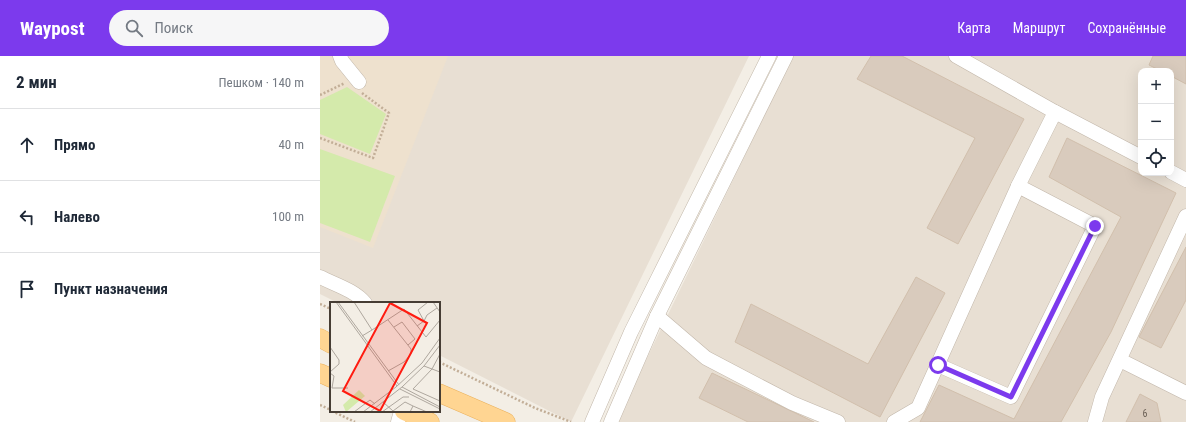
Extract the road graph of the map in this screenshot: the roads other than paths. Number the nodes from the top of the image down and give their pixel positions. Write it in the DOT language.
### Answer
graph roads {
  1 [pos="340,56"];
  2 [pos="769,56"];
  3 [pos="786,56"];
  4 [pos="956,56"];
  5 [pos="356,86"];
  6 [pos="1055,112"];
  7 [pos="1138,155"];
  8 [pos="1174,174"];
  9 [pos="1186,180"];
  10 [pos="1018,186"];
  11 [pos="1186,216"];
  12 [pos="320,277"];
  13 [pos="365,302"];
  14 [pos="657,316"];
  15 [pos="320,338"];
  16 [pos="330,343"];
  17 [pos="1120,360"];
  18 [pos="938,365"];
  19 [pos="320,372"];
  20 [pos="330,377"];
  21 [pos="440,393"];
  22 [pos="1186,393"];
  23 [pos="403,412"];
  24 [pos="405,412"];
  25 [pos="398,422"];
  26 [pos="430,422"];
  27 [pos="506,422"];
  28 [pos="592,422"];
  29 [pos="611,422"];
  30 [pos="838,422"];
  31 [pos="894,422"];
  32 [pos="1095,422"];
  1 -- 5 [label="street"];
  2 -- 28 [label="street"];
  3 -- 14 [label="street"];
  4 -- 6 [label="street"];
  6 -- 7 [label="street"];
  6 -- 10 [label="street"];
  8 -- 9 [label="street"];
  10 -- 18 [label="street"];
  10 -- 18 [label="street"];
  11 -- 17 [label="street"];
  12 -- 13 [label="street"];
  14 -- 29 [label="street"];
  14 -- 30 [label="street"];
  15 -- 16 [label="main road"];
  17 -- 22 [label="street"];
  17 -- 32 [label="street"];
  18 -- 31 [label="street"];
  19 -- 20 [label="main road"];
  21 -- 27 [label="main road"];
  23 -- 25 [label="street"];
  24 -- 26 [label="main road"];
}
